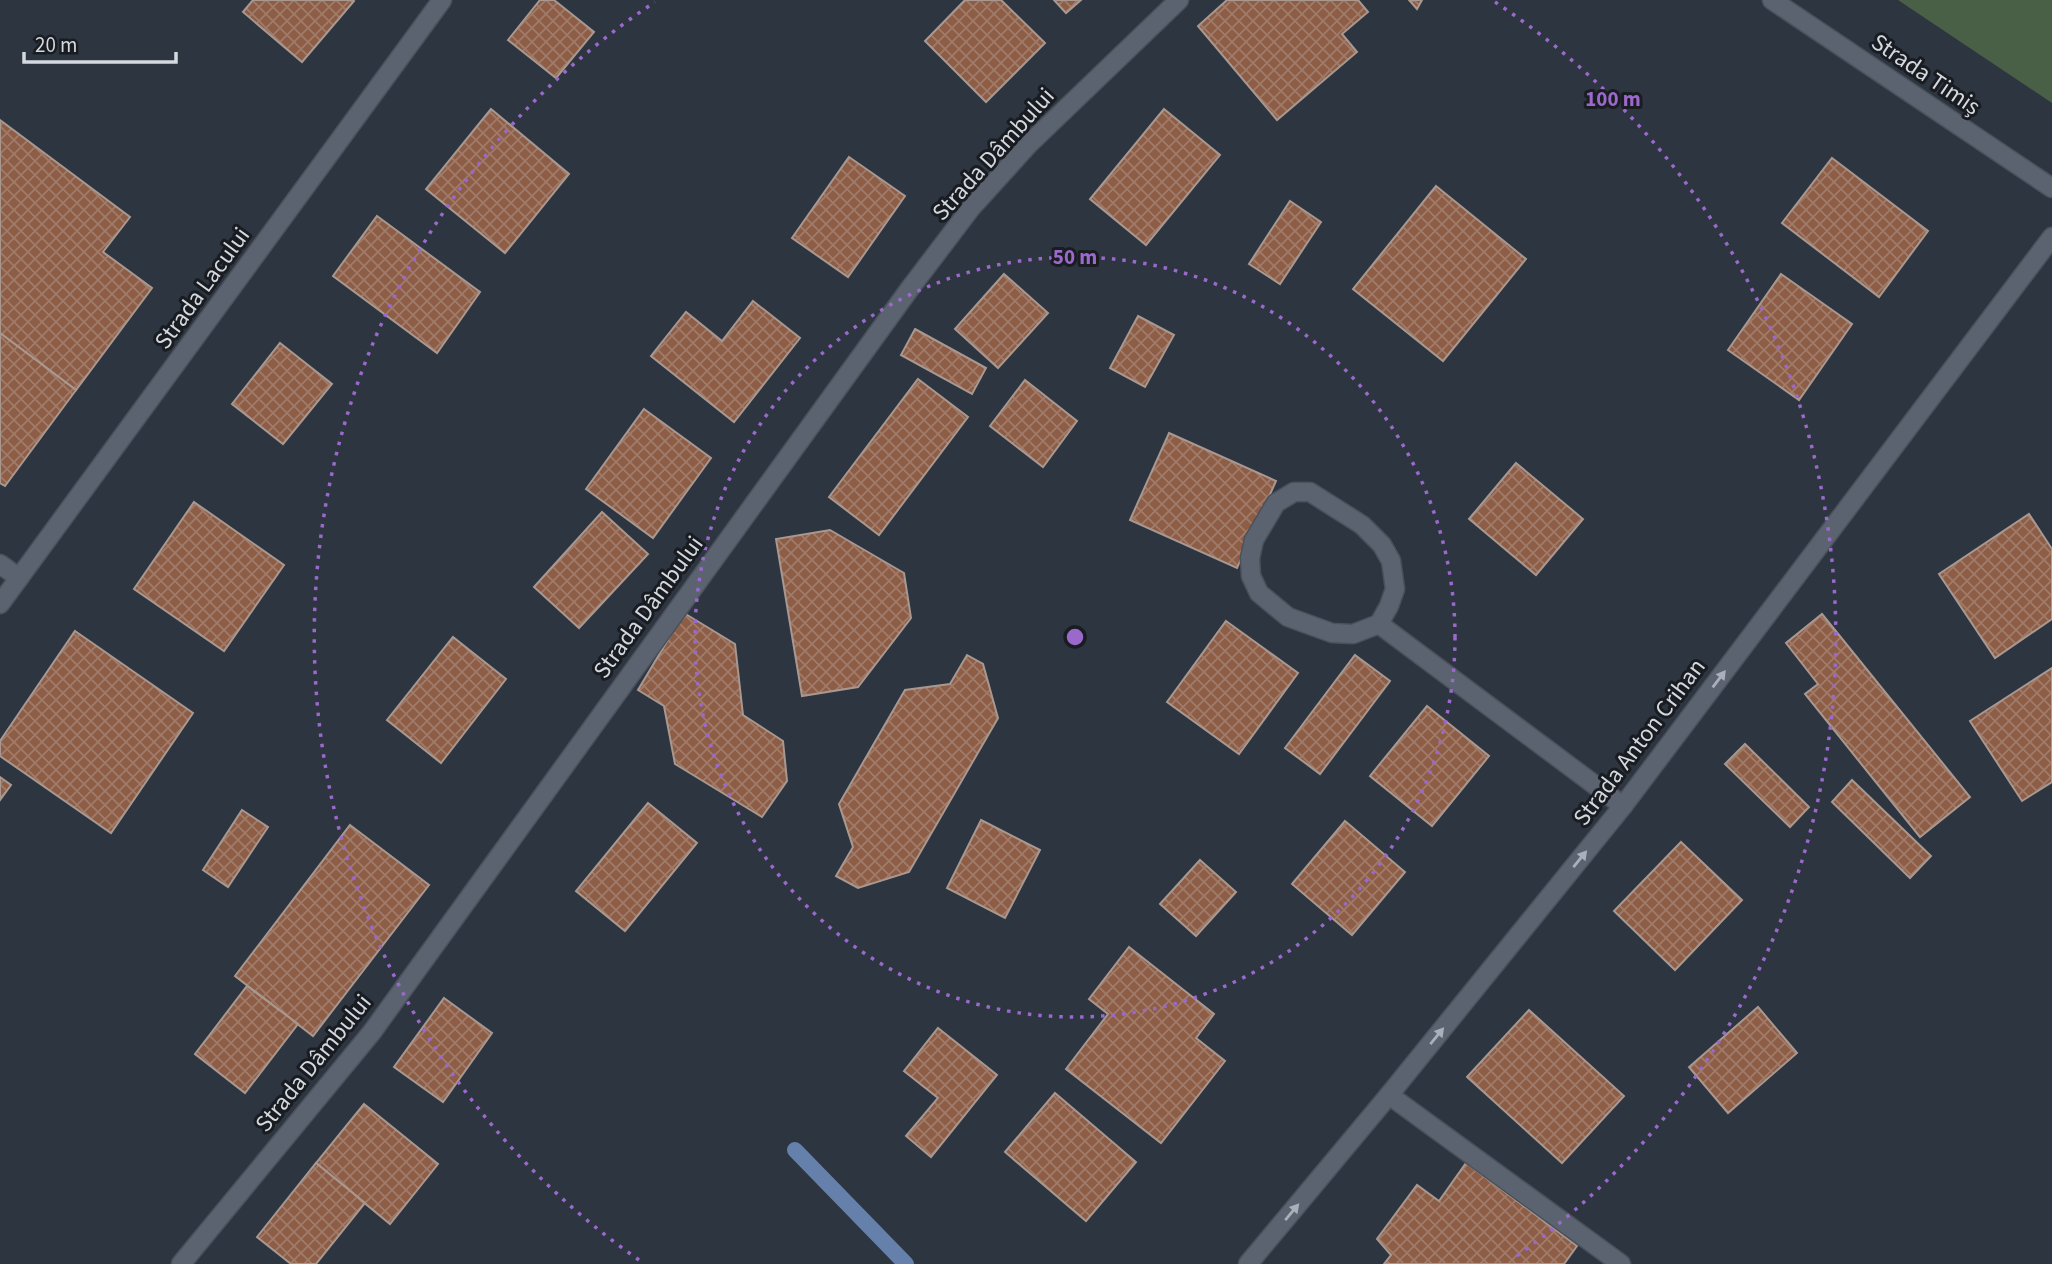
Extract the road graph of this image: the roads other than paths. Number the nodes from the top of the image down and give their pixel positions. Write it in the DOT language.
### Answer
graph roads {
  1 [pos="442,0"];
  2 [pos="1179,0"];
  3 [pos="1772,0"];
  4 [pos="2052,188"];
  5 [pos="2052,237"];
  6 [pos="0,564"];
  7 [pos="19,578"];
  8 [pos="0,604"];
  9 [pos="1379,624"];
  10 [pos="1623,806"];
  11 [pos="1389,1096"];
  12 [pos="181,1264"];
  13 [pos="1248,1264"];
  14 [pos="1621,1264"];
  1 -- 7 [label="street, Strada Lacului"];
  2 -- 12 [label="street, Strada Dâmbului"];
  3 -- 4 [label="street, Strada Timiș"];
  10 -- 5 [label="street, Strada Anton Crihan, one-way"];
  6 -- 7 [label="street"];
  7 -- 8 [label="street, Strada Lacului"];
  9 -- 9 [label="street"];
  9 -- 10 [label="street"];
  11 -- 10 [label="street, Strada Anton Crihan, one-way"];
  13 -- 11 [label="street, Strada Anton Crihan, one-way"];
  11 -- 14 [label="street"];
}
